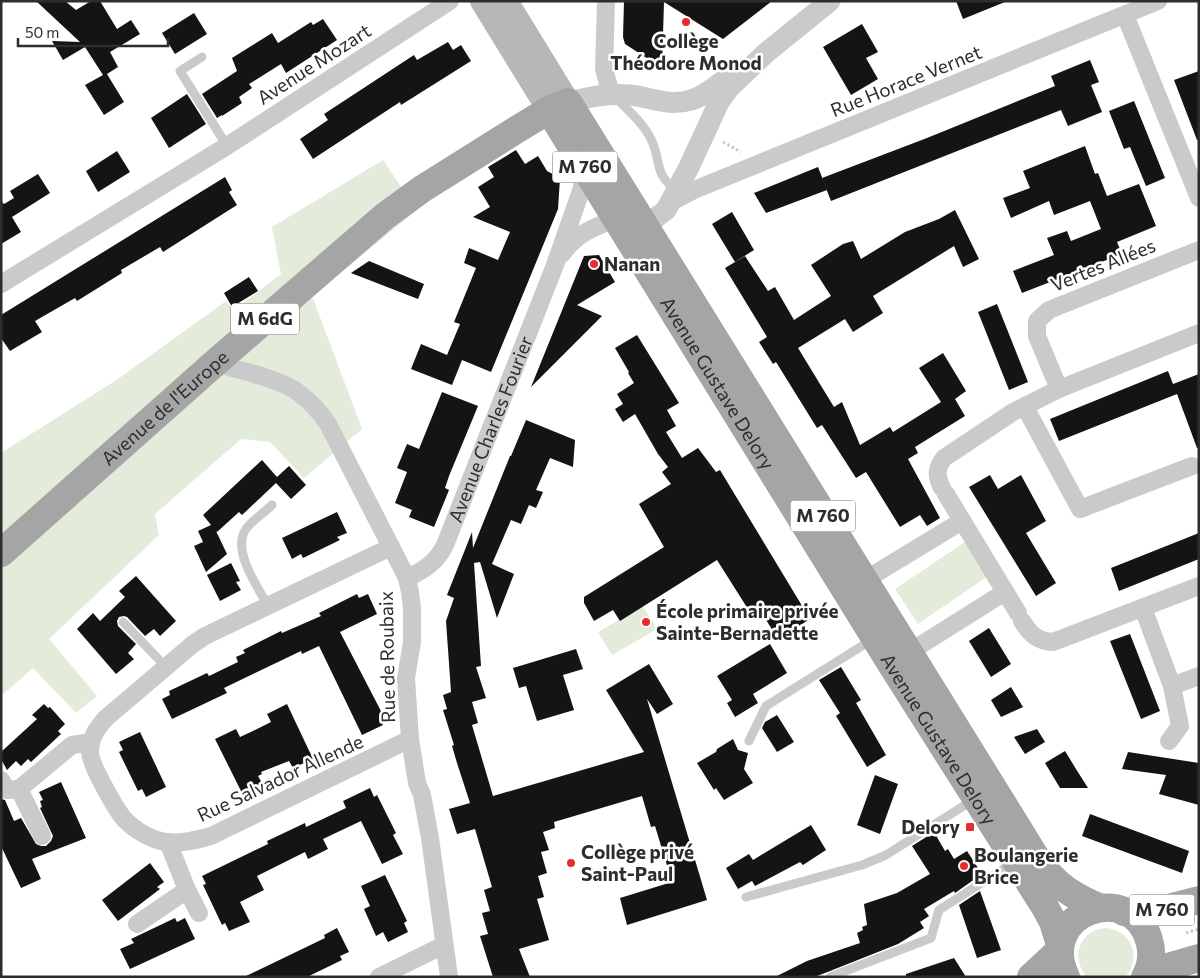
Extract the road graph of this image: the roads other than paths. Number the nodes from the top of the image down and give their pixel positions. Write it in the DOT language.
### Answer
graph roads {
  1 [pos="450,1"];
  2 [pos="482,1"];
  3 [pos="506,1"];
  4 [pos="606,1"];
  5 [pos="830,1"];
  6 [pos="1158,1"];
  7 [pos="1125,15"];
  8 [pos="767,52"];
  9 [pos="202,57"];
  10 [pos="611,94"];
  11 [pos="558,106"];
  12 [pos="228,146"];
  13 [pos="582,163"];
  14 [pos="674,196"];
  15 [pos="1199,198"];
  16 [pos="629,219"];
  17 [pos="1199,250"];
  18 [pos="556,265"];
  19 [pos="1,284"];
  20 [pos="1199,332"];
  21 [pos="215,363"];
  22 [pos="1060,389"];
  23 [pos="1025,406"];
  24 [pos="1192,466"];
  25 [pos="272,505"];
  26 [pos="962,521"];
  27 [pos="391,547"];
  28 [pos="1,553"];
  29 [pos="407,578"];
  30 [pos="855,586"];
  31 [pos="1199,586"];
  32 [pos="1005,592"];
  33 [pos="268,606"];
  34 [pos="1143,608"];
  35 [pos="123,622"];
  36 [pos="884,632"];
  37 [pos="900,658"];
  38 [pos="165,666"];
  39 [pos="1199,676"];
  40 [pos="1172,686"];
  41 [pos="410,739"];
  42 [pos="749,741"];
  43 [pos="1169,741"];
  44 [pos="91,742"];
  45 [pos="1,780"];
  46 [pos="19,789"];
  47 [pos="984,793"];
  48 [pos="42,836"];
  49 [pos="168,842"];
  50 [pos="1015,862"];
  51 [pos="187,890"];
  52 [pos="746,897"];
  53 [pos="1189,903"];
  54 [pos="1112,910"];
  55 [pos="199,913"];
  56 [pos="137,924"];
  57 [pos="444,945"];
  58 [pos="1060,948"];
  59 [pos="1196,959"];
  60 [pos="379,977"];
  61 [pos="449,977"];
  62 [pos="830,977"];
  63 [pos="1031,977"];
  64 [pos="1066,977"];
  65 [pos="1147,977"];
  1 -- 12 [label="street, Avenue Mozart"];
  2 -- 11 [label="main road, Avenue Gustave Delory / M 760"];
  3 -- 11 [label="main road, Avenue Gustave Delory / M 760"];
  4 -- 10 [label="street"];
  5 -- 8 [label="street, Avenue Charles Fourier"];
  6 -- 7 [label="street, Rue Horace Vernet"];
  7 -- 14 [label="street, Rue Horace Vernet"];
  7 -- 15 [label="street"];
  8 -- 10 [label="street, Avenue Charles Fourier"];
  8 -- 14 [label="street, Avenue Charles Fourier"];
  9 -- 12 [label="lane"];
  10 -- 11 [label="street, Avenue Charles Fourier"];
  10 -- 14 [label="lane"];
  11 -- 13 [label="main road, Avenue Gustave Delory / M 760"];
  11 -- 16 [label="main road, Avenue Gustave Delory / M 760"];
  11 -- 21 [label="main road, Avenue de l'Europe / M 6dG"];
  12 -- 19 [label="street, Avenue Mozart"];
  13 -- 16 [label="main road, Avenue Gustave Delory / M 760"];
  13 -- 18 [label="street, Avenue Charles Fourier"];
  14 -- 16 [label="street, Avenue Charles Fourier"];
  16 -- 18 [label="street, Avenue Charles Fourier"];
  16 -- 30 [label="main road, Avenue Gustave Delory / M 760"];
  17 -- 22 [label="street, Vertes Allées"];
  18 -- 29 [label="street, Avenue Charles Fourier"];
  20 -- 22 [label="street"];
  21 -- 27 [label="street, Rue de Roubaix"];
  21 -- 28 [label="main road, Avenue de l'Europe / M 6dG"];
  22 -- 23 [label="street"];
  23 -- 24 [label="street"];
  23 -- 26 [label="street"];
  25 -- 33 [label="lane"];
  26 -- 30 [label="street"];
  26 -- 32 [label="street"];
  27 -- 29 [label="street, Rue de Roubaix"];
  27 -- 33 [label="street"];
  29 -- 41 [label="street, Rue de Roubaix"];
  30 -- 36 [label="main road, Avenue Gustave Delory / M 760"];
  31 -- 34 [label="street"];
  32 -- 34 [label="street"];
  32 -- 37 [label="street"];
  33 -- 38 [label="street"];
  34 -- 40 [label="street"];
  35 -- 38 [label="lane"];
  36 -- 37 [label="main road, Avenue Gustave Delory / M 760"];
  36 -- 42 [label="lane, Avenue Gustave Delory"];
  37 -- 47 [label="main road, Avenue Gustave Delory / M 760"];
  38 -- 44 [label="street"];
  39 -- 40 [label="street"];
  40 -- 43 [label="street"];
  41 -- 49 [label="street, Rue Salvador Allende"];
  41 -- 57 [label="street, Rue de Roubaix"];
  44 -- 46 [label="street"];
  44 -- 49 [label="street, Rue Salvador Allende"];
  45 -- 46 [label="street"];
  46 -- 48 [label="street"];
  47 -- 50 [label="main road, Avenue Gustave Delory / M 760"];
  47 -- 52 [label="lane"];
  47 -- 54 [label="main road, Avenue Gustave Delory / M 760"];
  49 -- 51 [label="street"];
  50 -- 58 [label="main road, Avenue Gustave Delory / M 760"];
  50 -- 62 [label="lane"];
  51 -- 55 [label="street"];
  51 -- 56 [label="street"];
  53 -- 54 [label="main road, M 760"];
  54 -- 58 [label="main road"];
  54 -- 65 [label="main road"];
  57 -- 60 [label="street"];
  57 -- 61 [label="street, Rue de Roubaix"];
  58 -- 63 [label="main road"];
  58 -- 64 [label="main road, Avenue Gustave Delory"];
  59 -- 65 [label="main road"];
}
